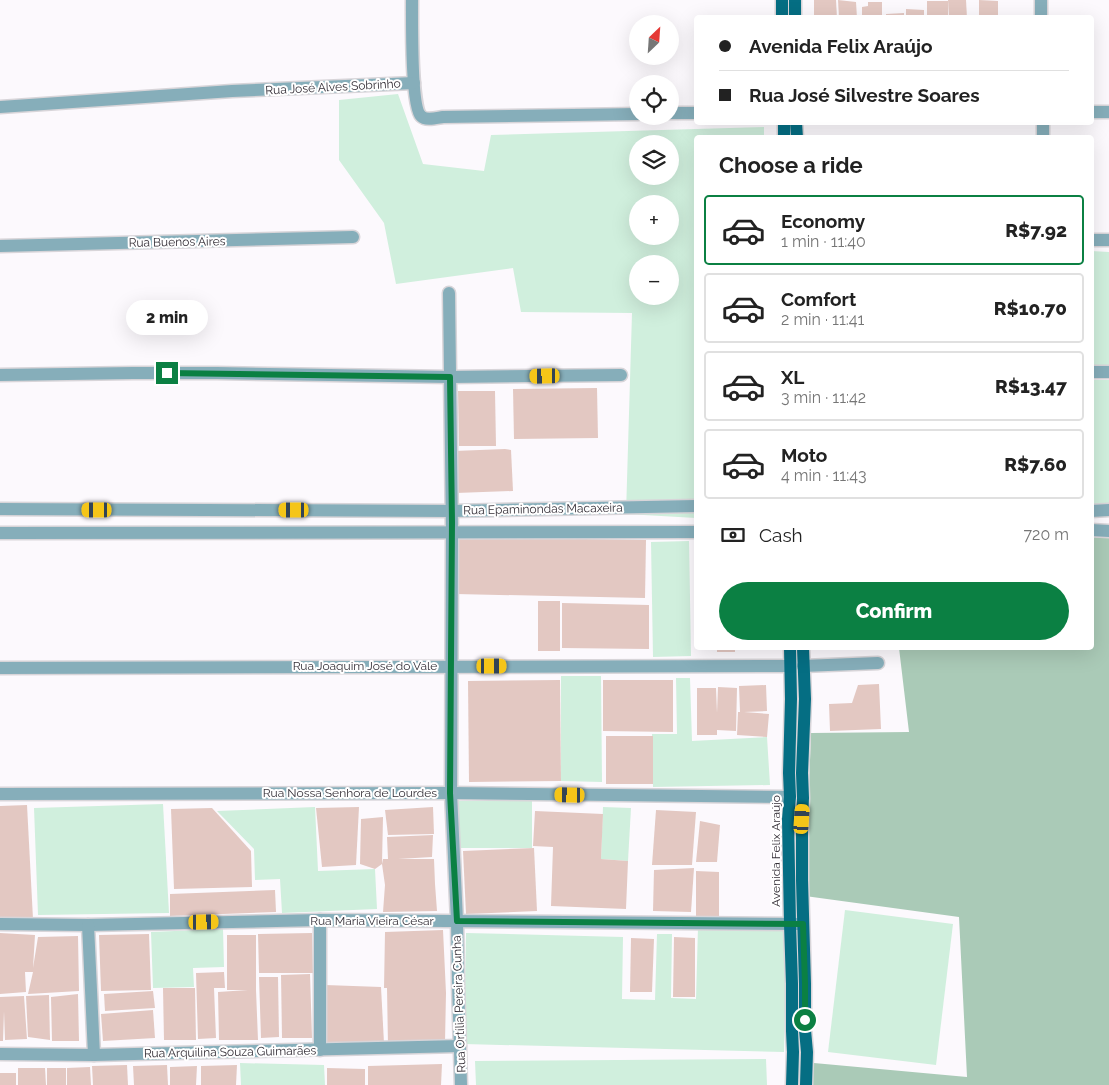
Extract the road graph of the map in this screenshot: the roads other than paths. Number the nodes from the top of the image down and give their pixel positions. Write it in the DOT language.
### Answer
graph roads {
  1 [pos="412,0"];
  2 [pos="782,0"];
  3 [pos="794,0"];
  4 [pos="1041,0"];
  5 [pos="782,15"];
  6 [pos="795,15"];
  7 [pos="1041,15"];
  8 [pos="414,83"];
  9 [pos="0,107"];
  10 [pos="1094,112"];
  11 [pos="1109,112"];
  12 [pos="679,113"];
  13 [pos="694,113"];
  14 [pos="629,114"];
  15 [pos="353,237"];
  16 [pos="1094,240"];
  17 [pos="1109,240"];
  18 [pos="0,246"];
  19 [pos="449,293"];
  20 [pos="1094,372"];
  21 [pos="1109,372"];
  22 [pos="621,375"];
  23 [pos="0,376"];
  24 [pos="450,377"];
  25 [pos="694,506"];
  26 [pos="0,509"];
  27 [pos="1094,510"];
  28 [pos="1109,510"];
  29 [pos="452,511"];
  30 [pos="1094,530"];
  31 [pos="1109,531"];
  32 [pos="694,532"];
  33 [pos="452,533"];
  34 [pos="0,534"];
  35 [pos="790,650"];
  36 [pos="803,650"];
  37 [pos="878,663"];
  38 [pos="452,666"];
  39 [pos="790,666"];
  40 [pos="803,666"];
  41 [pos="0,668"];
  42 [pos="450,793"];
  43 [pos="0,794"];
  44 [pos="790,797"];
  45 [pos="320,920"];
  46 [pos="457,921"];
  47 [pos="0,924"];
  48 [pos="790,924"];
  49 [pos="803,924"];
  50 [pos="88,925"];
  51 [pos="460,1046"];
  52 [pos="320,1050"];
  53 [pos="0,1054"];
  54 [pos="94,1055"];
  55 [pos="461,1085"];
  56 [pos="792,1085"];
  57 [pos="806,1085"];
  1 -- 8 [label="street"];
  2 -- 5 [label="main road"];
  3 -- 6 [label="main road"];
  4 -- 7 [label="street"];
  8 -- 9 [label="street, Rua José Alves Sobrinho"];
  8 -- 14 [label="street, Rua José Alves Sobrinho"];
  10 -- 11 [label="street"];
  12 -- 13 [label="street"];
  15 -- 18 [label="street, Rua Buenos Aires"];
  16 -- 17 [label="street"];
  19 -- 24 [label="street, Rua Ortília Pereira Cunha"];
  20 -- 21 [label="street"];
  22 -- 24 [label="street"];
  23 -- 24 [label="street"];
  24 -- 29 [label="street, Rua Ortília Pereira Cunha"];
  25 -- 29 [label="street, Rua Epaminondas Macaxeira"];
  26 -- 29 [label="street, Rua Epaminondas Macaxeira"];
  27 -- 28 [label="street"];
  29 -- 33 [label="street, Rua Ortília Pereira Cunha"];
  30 -- 31 [label="street"];
  32 -- 33 [label="street, Rua Epaminondas Macaxeira"];
  33 -- 34 [label="street, Rua Epaminondas Macaxeira"];
  33 -- 38 [label="street, Rua Ortília Pereira Cunha"];
  35 -- 39 [label="main road, Avenida Felix Araújo"];
  36 -- 40 [label="main road, Avenida Felix Araújo"];
  37 -- 40 [label="street"];
  38 -- 39 [label="street, Rua Joaquim José do Vale"];
  38 -- 41 [label="street, Rua Joaquim José do Vale"];
  38 -- 42 [label="street, Rua Ortília Pereira Cunha"];
  39 -- 44 [label="main road, Avenida Felix Araújo"];
  40 -- 49 [label="main road, Avenida Felix Araújo"];
  42 -- 43 [label="street, Rua Nossa Senhora de Lourdes"];
  42 -- 44 [label="street, Rua Nossa Senhora de Lourdes"];
  42 -- 46 [label="street, Rua Ortília Pereira Cunha"];
  44 -- 48 [label="main road, Avenida Felix Araújo"];
  45 -- 46 [label="street, Rua Maria Vieira César"];
  45 -- 50 [label="street, Rua Maria Vieira César"];
  45 -- 52 [label="street"];
  46 -- 48 [label="street, Rua Maria Vieira César"];
  46 -- 51 [label="street, Rua Ortília Pereira Cunha"];
  47 -- 50 [label="street, Rua Maria Vieira César"];
  48 -- 49 [label="street, Rua Maria Vieira César"];
  48 -- 56 [label="main road, Avenida Felix Araújo"];
  49 -- 57 [label="main road, Avenida Felix Araújo"];
  50 -- 54 [label="street"];
  51 -- 52 [label="street, Rua Arquilina Souza Guimarães"];
  51 -- 55 [label="street, Rua Ortília Pereira Cunha"];
  52 -- 54 [label="street, Rua Arquilina Souza Guimarães"];
  53 -- 54 [label="street, Rua Arquilina Souza Guimarães"];
}
